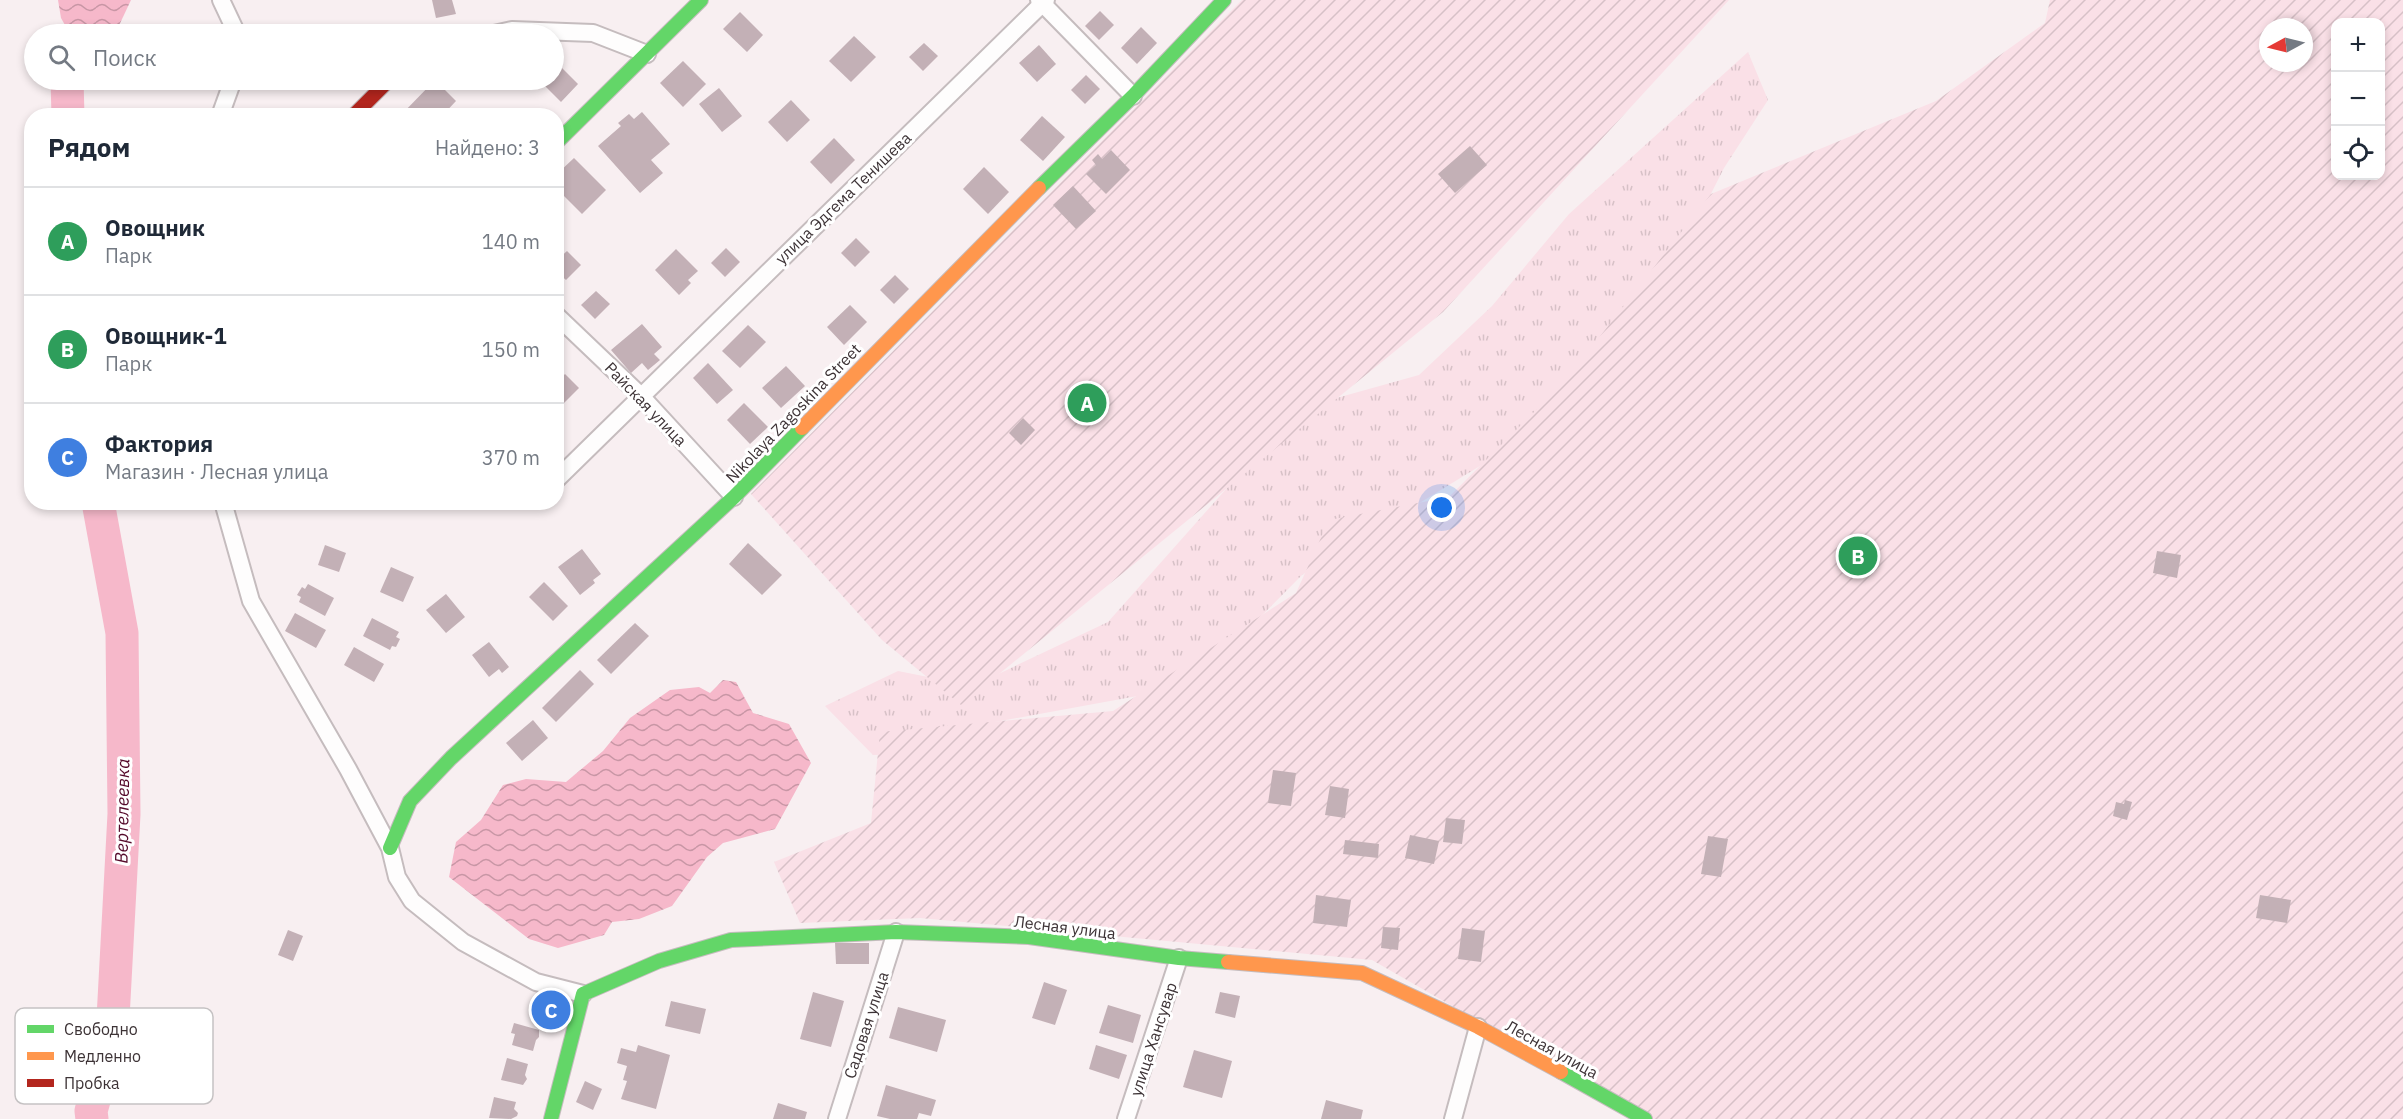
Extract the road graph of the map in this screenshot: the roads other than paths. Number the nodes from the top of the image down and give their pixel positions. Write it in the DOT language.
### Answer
graph roads {
  1 [pos="221,0"];
  2 [pos="701,0"];
  3 [pos="1224,0"];
  4 [pos="1042,1"];
  5 [pos="232,24"];
  6 [pos="564,32"];
  7 [pos="647,54"];
  8 [pos="229,90"];
  9 [pos="379,90"];
  10 [pos="1134,96"];
  11 [pos="223,108"];
  12 [pos="360,108"];
  13 [pos="564,135"];
  14 [pos="564,323"];
  15 [pos="641,396"];
  16 [pos="564,472"];
  17 [pos="734,497"];
  18 [pos="225,510"];
  19 [pos="390,848"];
  20 [pos="896,932"];
  21 [pos="1179,958"];
  22 [pos="583,994"];
  23 [pos="1478,1027"];
  24 [pos="551,1119"];
  25 [pos="837,1119"];
  26 [pos="1126,1119"];
  27 [pos="1453,1119"];
  28 [pos="1645,1119"];
  1 -- 5 [label="street"];
  2 -- 7 [label="street"];
  3 -- 10 [label="street, Nikolaya Zagoskina Street"];
  4 -- 10 [label="street"];
  4 -- 15 [label="street, улица Эдгема Тенишева"];
  6 -- 7 [label="street"];
  7 -- 13 [label="street"];
  8 -- 11 [label="street"];
  9 -- 12 [label="street"];
  10 -- 17 [label="street, Nikolaya Zagoskina Street"];
  14 -- 15 [label="street, Райская улица"];
  15 -- 16 [label="street, улица Эдгема Тенишева"];
  15 -- 17 [label="street, Райская улица"];
  17 -- 19 [label="street, Nikolaya Zagoskina Street"];
  18 -- 19 [label="street"];
  19 -- 22 [label="street"];
  20 -- 21 [label="street, Лесная улица"];
  20 -- 22 [label="street, Лесная улица"];
  20 -- 25 [label="street, Садовая улица"];
  21 -- 23 [label="street, Лесная улица"];
  21 -- 26 [label="street, улица Хансувар"];
  22 -- 24 [label="street"];
  23 -- 27 [label="street"];
  23 -- 28 [label="street, Лесная улица"];
}
